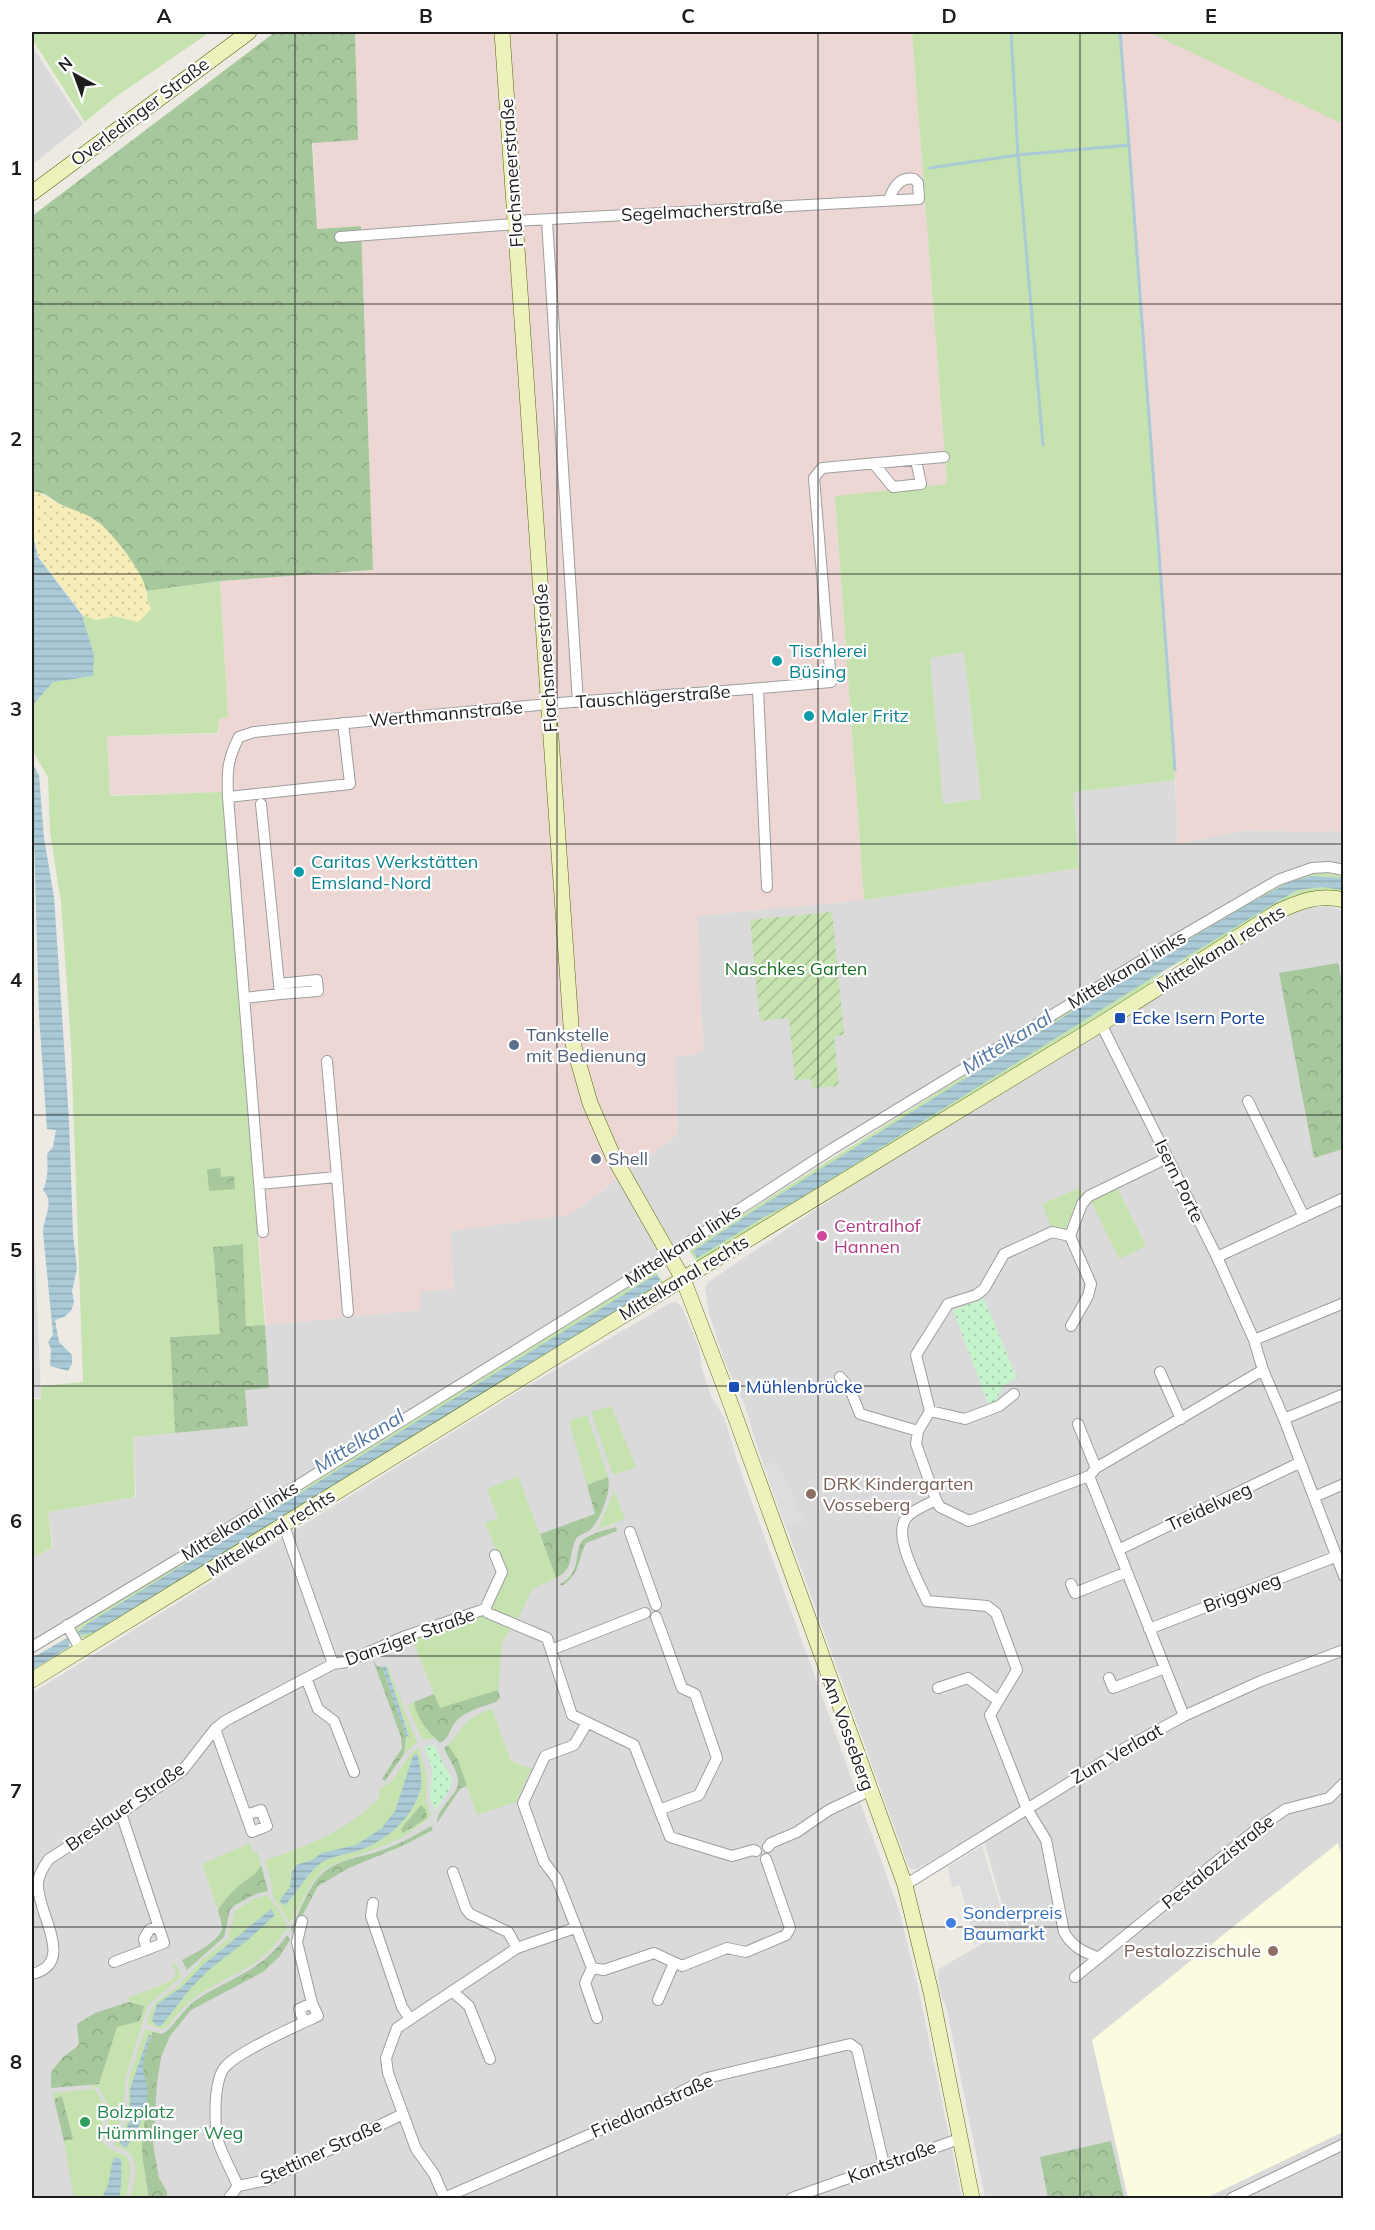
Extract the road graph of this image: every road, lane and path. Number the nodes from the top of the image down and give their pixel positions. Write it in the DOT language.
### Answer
graph roads {
  1 [pos="249,32"];
  2 [pos="502,32"];
  3 [pos="32,193"];
  4 [pos="889,200"];
  5 [pos="547,220"];
  6 [pos="515,223"];
  7 [pos="340,237"];
  8 [pos="944,457"];
  9 [pos="916,460"];
  10 [pos="874,464"];
  11 [pos="758,689"];
  12 [pos="578,702"];
  13 [pos="549,704"];
  14 [pos="343,723"];
  15 [pos="228,797"];
  16 [pos="261,804"];
  17 [pos="1344,870"];
  18 [pos="767,887"];
  19 [pos="1344,900"];
  20 [pos="244,998"];
  21 [pos="1101,1024"];
  22 [pos="327,1061"];
  23 [pos="1248,1101"];
  24 [pos="1167,1158"];
  25 [pos="337,1177"];
  26 [pos="260,1184"];
  27 [pos="1344,1198"];
  28 [pos="1304,1217"];
  29 [pos="263,1232"];
  30 [pos="1070,1236"];
  31 [pos="1216,1257"];
  32 [pos="676,1266"];
  33 [pos="1344,1303"];
  34 [pos="348,1312"];
  35 [pos="1071,1326"];
  36 [pos="1254,1340"];
  37 [pos="1263,1370"];
  38 [pos="1160,1372"];
  39 [pos="840,1377"];
  40 [pos="1014,1394"];
  41 [pos="1344,1394"];
  42 [pos="930,1410"];
  43 [pos="1181,1419"];
  44 [pos="1284,1419"];
  45 [pos="1078,1424"];
  46 [pos="918,1431"];
  47 [pos="1299,1463"];
  48 [pos="1092,1472"];
  49 [pos="1344,1484"];
  50 [pos="1314,1497"];
  51 [pos="936,1500"];
  52 [pos="284,1526"];
  53 [pos="630,1532"];
  54 [pos="1118,1550"];
  55 [pos="495,1555"];
  56 [pos="1335,1557"];
  57 [pos="1127,1572"];
  58 [pos="1344,1576"];
  59 [pos="1071,1584"];
  60 [pos="656,1605"];
  61 [pos="485,1609"];
  62 [pos="645,1613"];
  63 [pos="656,1617"];
  64 [pos="68,1625"];
  65 [pos="1149,1629"];
  66 [pos="32,1647"];
  67 [pos="81,1650"];
  68 [pos="551,1650"];
  69 [pos="1344,1650"];
  70 [pos="333,1664"];
  71 [pos="1165,1668"];
  72 [pos="306,1678"];
  73 [pos="1109,1678"];
  74 [pos="32,1680"];
  75 [pos="938,1689"];
  76 [pos="997,1700"];
  77 [pos="1184,1716"];
  78 [pos="587,1723"];
  79 [pos="215,1730"];
  80 [pos="354,1772"];
  81 [pos="1344,1783"];
  82 [pos="869,1791"];
  83 [pos="1027,1809"];
  84 [pos="659,1810"];
  85 [pos="121,1813"];
  86 [pos="246,1815"];
  87 [pos="768,1847"];
  88 [pos="756,1851"];
  89 [pos="766,1859"];
  90 [pos="453,1872"];
  91 [pos="905,1885"];
  92 [pos="373,1904"];
  93 [pos="302,1921"];
  94 [pos="158,1926"];
  95 [pos="575,1928"];
  96 [pos="517,1948"];
  97 [pos="147,1950"];
  98 [pos="1099,1958"];
  99 [pos="114,1962"];
  100 [pos="674,1963"];
  101 [pos="592,1968"];
  102 [pos="32,1974"];
  103 [pos="1075,1977"];
  104 [pos="452,1991"];
  105 [pos="658,2000"];
  106 [pos="597,2018"];
  107 [pos="410,2019"];
  108 [pos="490,2059"];
  109 [pos="403,2114"];
  110 [pos="959,2139"];
  111 [pos="1344,2144"];
  112 [pos="884,2165"];
  113 [pos="237,2186"];
  114 [pos="444,2198"];
  115 [pos="229,2199"];
  116 [pos="792,2199"];
  117 [pos="972,2199"];
  118 [pos="1232,2199"];
  1 -- 3 [label="street, Overledinger Straße"];
  2 -- 6 [label="street, Flachsmeerstraße"];
  4 -- 5 [label="street, Segelmacherstraße"];
  5 -- 6 [label="street, Segelmacherstraße"];
  5 -- 12 [label="street, Flachsmeerstraße"];
  6 -- 7 [label="street, Segelmacherstraße"];
  6 -- 13 [label="street, Flachsmeerstraße"];
  8 -- 9 [label="street, Tauschlägerstraße"];
  9 -- 10 [label="street, Tauschlägerstraße"];
  9 -- 10 [label="street"];
  10 -- 11 [label="street, Tauschlägerstraße"];
  11 -- 12 [label="street, Tauschlägerstraße"];
  11 -- 18 [label="street"];
  12 -- 13 [label="street, Tauschlägerstraße"];
  13 -- 14 [label="street, Werthmannstraße"];
  13 -- 32 [label="street, Flachsmeerstraße"];
  14 -- 15 [label="street, Werthmannstraße"];
  14 -- 15 [label="street, Werthmannstraße"];
  15 -- 20 [label="street"];
  16 -- 20 [label="street"];
  17 -- 32 [label="street, Mittelkanal links"];
  19 -- 21 [label="street, Mittelkanal rechts"];
  20 -- 26 [label="street"];
  21 -- 24 [label="street, Isern Porte"];
  21 -- 32 [label="street, Mittelkanal rechts"];
  22 -- 25 [label="street"];
  23 -- 28 [label="street"];
  24 -- 30 [label="street"];
  24 -- 31 [label="street, Isern Porte"];
  25 -- 26 [label="street"];
  25 -- 34 [label="street"];
  26 -- 29 [label="street"];
  27 -- 28 [label="street"];
  28 -- 31 [label="street"];
  30 -- 35 [label="street"];
  30 -- 42 [label="street"];
  31 -- 36 [label="street, Isern Porte"];
  32 -- 52 [label="street, Mittelkanal rechts"];
  32 -- 64 [label="street, Mittelkanal links"];
  32 -- 82 [label="street, Am Vosseberg"];
  33 -- 36 [label="street"];
  36 -- 37 [label="street, Isern Porte"];
  37 -- 43 [label="street"];
  37 -- 44 [label="street, Isern Porte"];
  38 -- 43 [label="street"];
  39 -- 46 [label="street"];
  40 -- 42 [label="street"];
  41 -- 44 [label="street"];
  42 -- 46 [label="street"];
  43 -- 48 [label="street"];
  44 -- 47 [label="street, Isern Porte"];
  45 -- 48 [label="street"];
  46 -- 51 [label="street"];
  47 -- 50 [label="street, Isern Porte"];
  47 -- 54 [label="street, Treidelweg"];
  48 -- 51 [label="street"];
  48 -- 54 [label="street"];
  49 -- 50 [label="street"];
  50 -- 56 [label="street, Isern Porte"];
  51 -- 76 [label="street"];
  52 -- 67 [label="street, Mittelkanal rechts"];
  52 -- 70 [label="street"];
  53 -- 60 [label="street"];
  54 -- 57 [label="street"];
  55 -- 61 [label="street, Danziger Straße"];
  56 -- 58 [label="street, Isern Porte"];
  56 -- 65 [label="street, Briggweg"];
  57 -- 59 [label="street"];
  57 -- 65 [label="street"];
  60 -- 62 [label="street"];
  60 -- 63 [label="street"];
  61 -- 68 [label="street, Danziger Straße"];
  61 -- 70 [label="street, Danziger Straße"];
  62 -- 63 [label="street"];
  62 -- 68 [label="street"];
  63 -- 84 [label="street"];
  64 -- 66 [label="street, Mittelkanal links"];
  64 -- 67 [label="street"];
  65 -- 71 [label="street"];
  67 -- 74 [label="street, Mittelkanal rechts"];
  68 -- 78 [label="street, Danziger Straße"];
  69 -- 77 [label="street, Zum Verlaat"];
  70 -- 72 [label="street, Breslauer Straße"];
  71 -- 73 [label="street"];
  71 -- 77 [label="street"];
  72 -- 79 [label="street, Breslauer Straße"];
  72 -- 80 [label="street"];
  75 -- 76 [label="street"];
  76 -- 83 [label="street"];
  77 -- 83 [label="street, Zum Verlaat"];
  78 -- 84 [label="street, Danziger Straße"];
  78 -- 95 [label="street"];
  79 -- 85 [label="street, Breslauer Straße"];
  79 -- 86 [label="street"];
  81 -- 98 [label="street, Pestalozzistraße"];
  82 -- 87 [label="street"];
  82 -- 91 [label="street, Am Vosseberg"];
  83 -- 91 [label="street, Zum Verlaat"];
  83 -- 98 [label="street"];
  84 -- 88 [label="street, Danziger Straße"];
  85 -- 94 [label="street"];
  85 -- 102 [label="street, Breslauer Straße"];
  87 -- 88 [label="street"];
  87 -- 89 [label="street"];
  88 -- 89 [label="street"];
  89 -- 100 [label="street"];
  90 -- 96 [label="street"];
  91 -- 110 [label="street, Am Vosseberg"];
  92 -- 107 [label="street"];
  93 -- 113 [label="street, Stettiner Straße"];
  94 -- 97 [label="street"];
  94 -- 97 [label="street"];
  95 -- 96 [label="street"];
  95 -- 101 [label="street"];
  96 -- 104 [label="street"];
  97 -- 99 [label="street"];
  98 -- 103 [label="street, Pestalozzistraße"];
  100 -- 101 [label="street"];
  100 -- 105 [label="street"];
  101 -- 106 [label="street"];
  104 -- 107 [label="street"];
  104 -- 108 [label="street"];
  107 -- 109 [label="street"];
  109 -- 113 [label="street, Stettiner Straße"];
  109 -- 114 [label="street"];
  110 -- 112 [label="street, Kantstraße"];
  110 -- 117 [label="street, Am Vosseberg"];
  111 -- 118 [label="street"];
  112 -- 114 [label="street, Friedlandstraße"];
  112 -- 116 [label="street, Kantstraße"];
  113 -- 115 [label="street, Stettiner Straße"];
}
